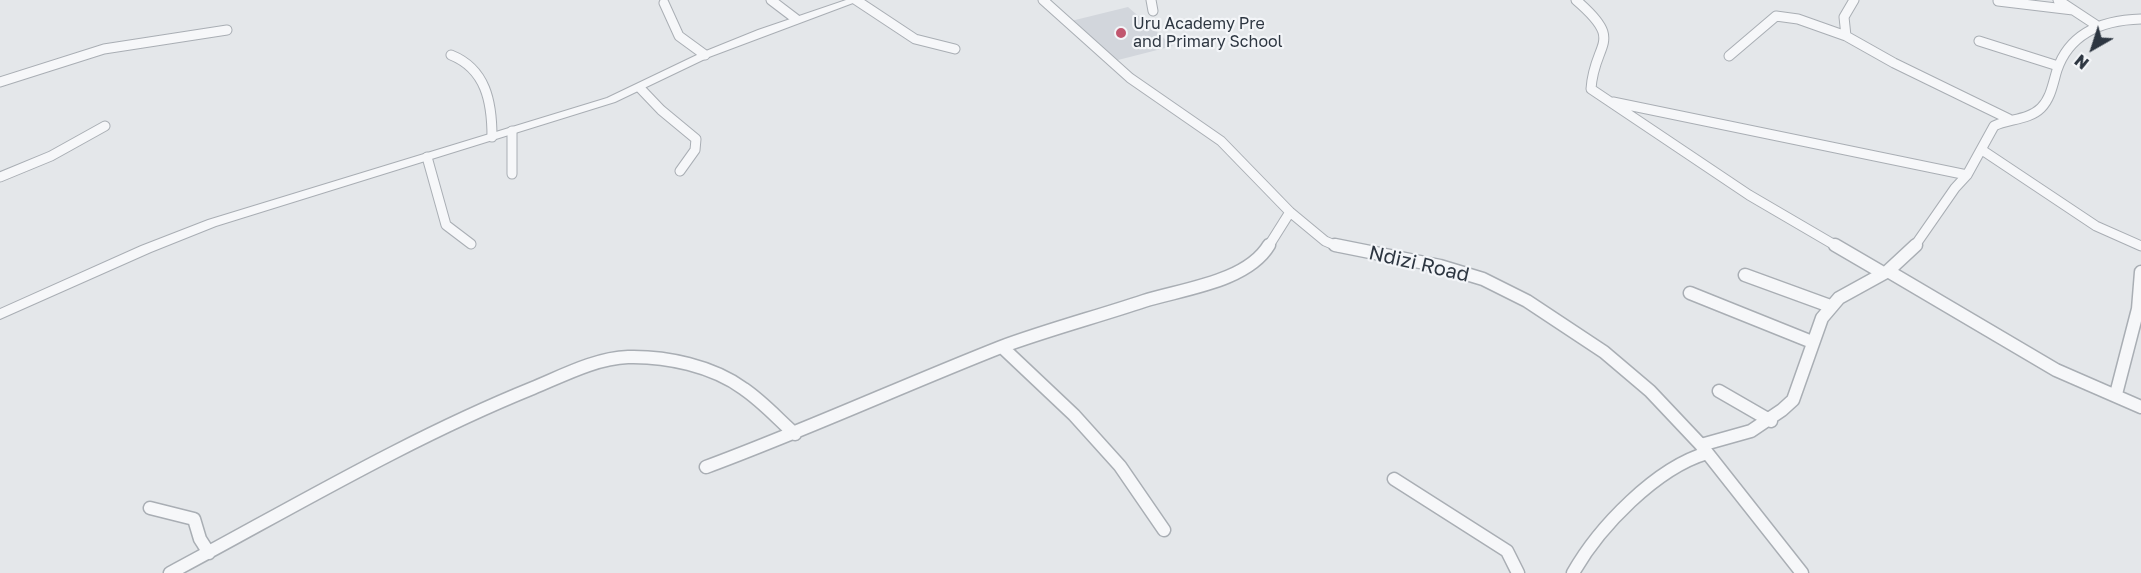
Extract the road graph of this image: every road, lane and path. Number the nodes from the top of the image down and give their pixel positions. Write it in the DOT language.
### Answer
graph roads {
  1 [pos="771,0"];
  2 [pos="856,0"];
  3 [pos="1043,0"];
  4 [pos="1151,0"];
  5 [pos="1576,0"];
  6 [pos="1854,0"];
  7 [pos="2058,0"];
  8 [pos="1998,1"];
  9 [pos="664,3"];
  10 [pos="2073,10"];
  11 [pos="1152,11"];
  12 [pos="796,19"];
  13 [pos="2141,19"];
  14 [pos="2096,25"];
  15 [pos="227,30"];
  16 [pos="1846,36"];
  17 [pos="1979,41"];
  18 [pos="955,49"];
  19 [pos="451,55"];
  20 [pos="705,55"];
  21 [pos="1729,56"];
  22 [pos="2058,66"];
  23 [pos="0,82"];
  24 [pos="640,88"];
  25 [pos="1607,100"];
  26 [pos="2009,119"];
  27 [pos="105,126"];
  28 [pos="513,131"];
  29 [pos="492,137"];
  30 [pos="1982,150"];
  31 [pos="427,157"];
  32 [pos="680,171"];
  33 [pos="512,174"];
  34 [pos="1967,175"];
  35 [pos="0,177"];
  36 [pos="1290,212"];
  37 [pos="471,244"];
  38 [pos="2141,246"];
  39 [pos="1886,272"];
  40 [pos="2141,272"];
  41 [pos="1745,275"];
  42 [pos="1690,293"];
  43 [pos="1830,306"];
  44 [pos="1,316"];
  45 [pos="1812,342"];
  46 [pos="1002,347"];
  47 [pos="1719,391"];
  48 [pos="2116,394"];
  49 [pos="2141,406"];
  50 [pos="1771,421"];
  51 [pos="795,434"];
  52 [pos="1704,449"];
  53 [pos="706,467"];
  54 [pos="1394,479"];
  55 [pos="150,508"];
  56 [pos="1164,530"];
  57 [pos="209,553"];
  58 [pos="170,573"];
  59 [pos="1518,573"];
  60 [pos="1573,573"];
  61 [pos="1802,573"];
  1 -- 12 [label="street"];
  2 -- 12 [label="street"];
  2 -- 18 [label="street"];
  3 -- 36 [label="street, Ndizi Road"];
  4 -- 11 [label="street"];
  5 -- 25 [label="street"];
  6 -- 16 [label="street"];
  7 -- 10 [label="street"];
  8 -- 10 [label="street"];
  9 -- 20 [label="street"];
  10 -- 14 [label="street"];
  12 -- 20 [label="street"];
  13 -- 14 [label="street"];
  14 -- 22 [label="street"];
  15 -- 23 [label="street"];
  16 -- 21 [label="street"];
  16 -- 26 [label="street"];
  17 -- 22 [label="street"];
  19 -- 29 [label="street"];
  20 -- 24 [label="street"];
  22 -- 26 [label="street"];
  24 -- 28 [label="street"];
  24 -- 32 [label="street"];
  25 -- 34 [label="street"];
  25 -- 39 [label="street"];
  26 -- 30 [label="street"];
  27 -- 35 [label="street"];
  28 -- 29 [label="street"];
  28 -- 33 [label="street"];
  29 -- 31 [label="street"];
  30 -- 34 [label="street"];
  30 -- 38 [label="street"];
  31 -- 37 [label="street"];
  31 -- 44 [label="street"];
  34 -- 39 [label="street"];
  36 -- 46 [label="street"];
  36 -- 52 [label="street, Ndizi Road"];
  39 -- 43 [label="street"];
  39 -- 48 [label="street"];
  40 -- 48 [label="street"];
  41 -- 43 [label="street"];
  42 -- 45 [label="street"];
  43 -- 45 [label="street"];
  45 -- 50 [label="street"];
  46 -- 51 [label="street"];
  46 -- 56 [label="street"];
  47 -- 50 [label="street"];
  48 -- 49 [label="street"];
  50 -- 52 [label="street"];
  51 -- 53 [label="street"];
  51 -- 57 [label="street"];
  52 -- 60 [label="street"];
  52 -- 61 [label="street, Ndizi Road"];
  54 -- 59 [label="street"];
  55 -- 57 [label="street"];
  57 -- 58 [label="street"];
}
